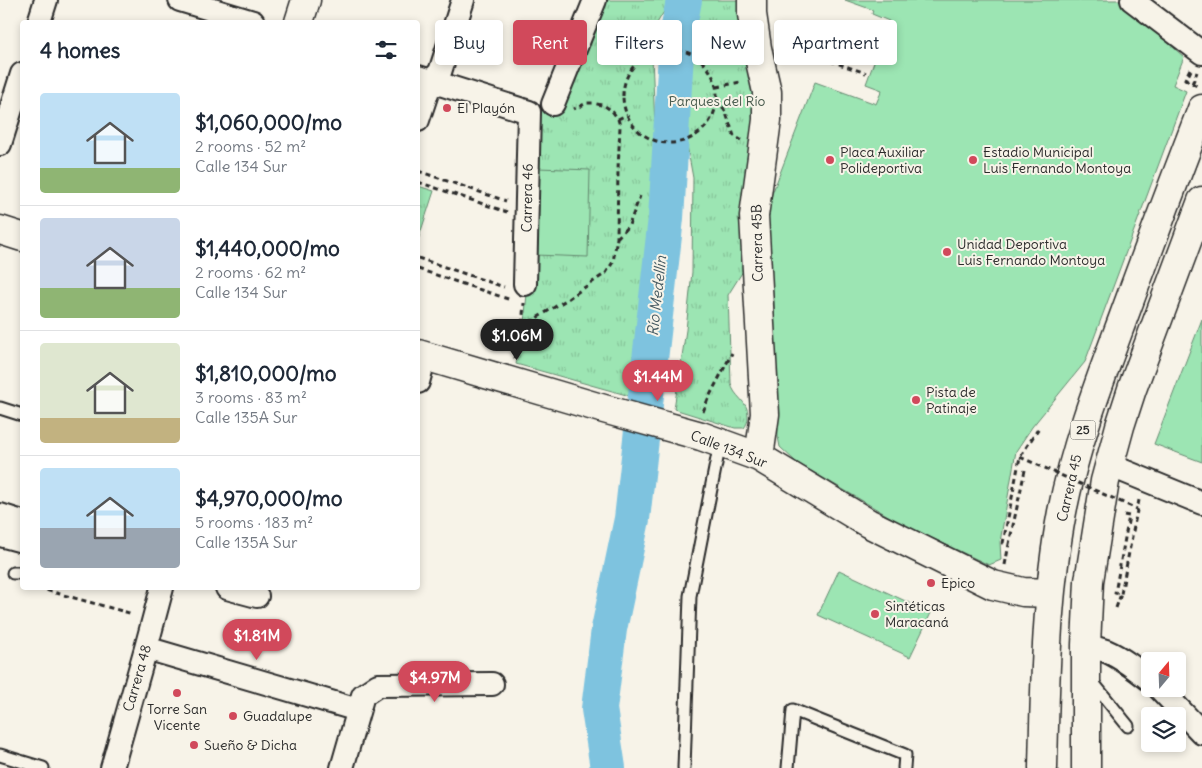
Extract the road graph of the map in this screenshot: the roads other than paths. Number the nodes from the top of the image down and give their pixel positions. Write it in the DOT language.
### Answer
graph roads {
  1 [pos="46,0"];
  2 [pos="180,0"];
  3 [pos="306,0"];
  4 [pos="463,0"];
  5 [pos="595,0"];
  6 [pos="752,0"];
  7 [pos="1132,0"];
  8 [pos="40,20"];
  9 [pos="246,20"];
  10 [pos="300,20"];
  11 [pos="1198,63"];
  12 [pos="424,79"];
  13 [pos="20,80"];
  14 [pos="420,106"];
  15 [pos="563,107"];
  16 [pos="1202,109"];
  17 [pos="0,144"];
  18 [pos="1201,205"];
  19 [pos="0,230"];
  20 [pos="20,236"];
  21 [pos="521,296"];
  22 [pos="421,355"];
  23 [pos="0,408"];
  24 [pos="20,414"];
  25 [pos="708,431"];
  26 [pos="759,457"];
  27 [pos="1109,465"];
  28 [pos="1202,503"];
  29 [pos="0,515"];
  30 [pos="20,521"];
  31 [pos="0,535"];
  32 [pos="20,540"];
  33 [pos="161,590"];
  34 [pos="234,590"];
  35 [pos="1050,593"];
  36 [pos="257,596"];
  37 [pos="1086,645"];
  38 [pos="146,648"];
  39 [pos="1141,673"];
  40 [pos="1086,674"];
  41 [pos="492,684"];
  42 [pos="1169,698"];
  43 [pos="358,710"];
  44 [pos="1128,726"];
  45 [pos="1202,733"];
  46 [pos="0,755"];
  47 [pos="1042,759"];
  48 [pos="115,767"];
  49 [pos="43,768"];
  50 [pos="342,768"];
  51 [pos="684,768"];
  52 [pos="788,768"];
  53 [pos="904,768"];
  54 [pos="1086,768"];
  1 -- 8 [label="street"];
  2 -- 9 [label="street"];
  3 -- 10 [label="main road"];
  4 -- 12 [label="street"];
  5 -- 15 [label="street"];
  6 -- 26 [label="main road, Carrera 45B"];
  7 -- 11 [label="street"];
  12 -- 14 [label="street"];
  12 -- 21 [label="street, Carrera 46"];
  13 -- 17 [label="street"];
  16 -- 35 [label="main road, Carrera 45 / 25"];
  18 -- 27 [label="main road, 25"];
  19 -- 20 [label="main road"];
  22 -- 25 [label="main road, Calle 134 Sur"];
  23 -- 24 [label="lane"];
  25 -- 26 [label="main road, Calle 134 Sur"];
  25 -- 51 [label="lane"];
  26 -- 35 [label="main road, Calle 134 Sur"];
  27 -- 28 [label="street"];
  27 -- 37 [label="main road, 25"];
  29 -- 30 [label="street"];
  31 -- 32 [label="street"];
  33 -- 38 [label="street, Carrera 48"];
  34 -- 36 [label="street"];
  35 -- 47 [label="main road, Carrera 45 / 25"];
  37 -- 39 [label="street"];
  37 -- 40 [label="main road, 25"];
  38 -- 43 [label="street"];
  38 -- 48 [label="street, Carrera 48"];
  40 -- 44 [label="lane"];
  40 -- 54 [label="main road, 25"];
  41 -- 43 [label="street"];
  42 -- 45 [label="street"];
  43 -- 50 [label="street"];
  46 -- 49 [label="lane"];
  52 -- 53 [label="lane"];
}
